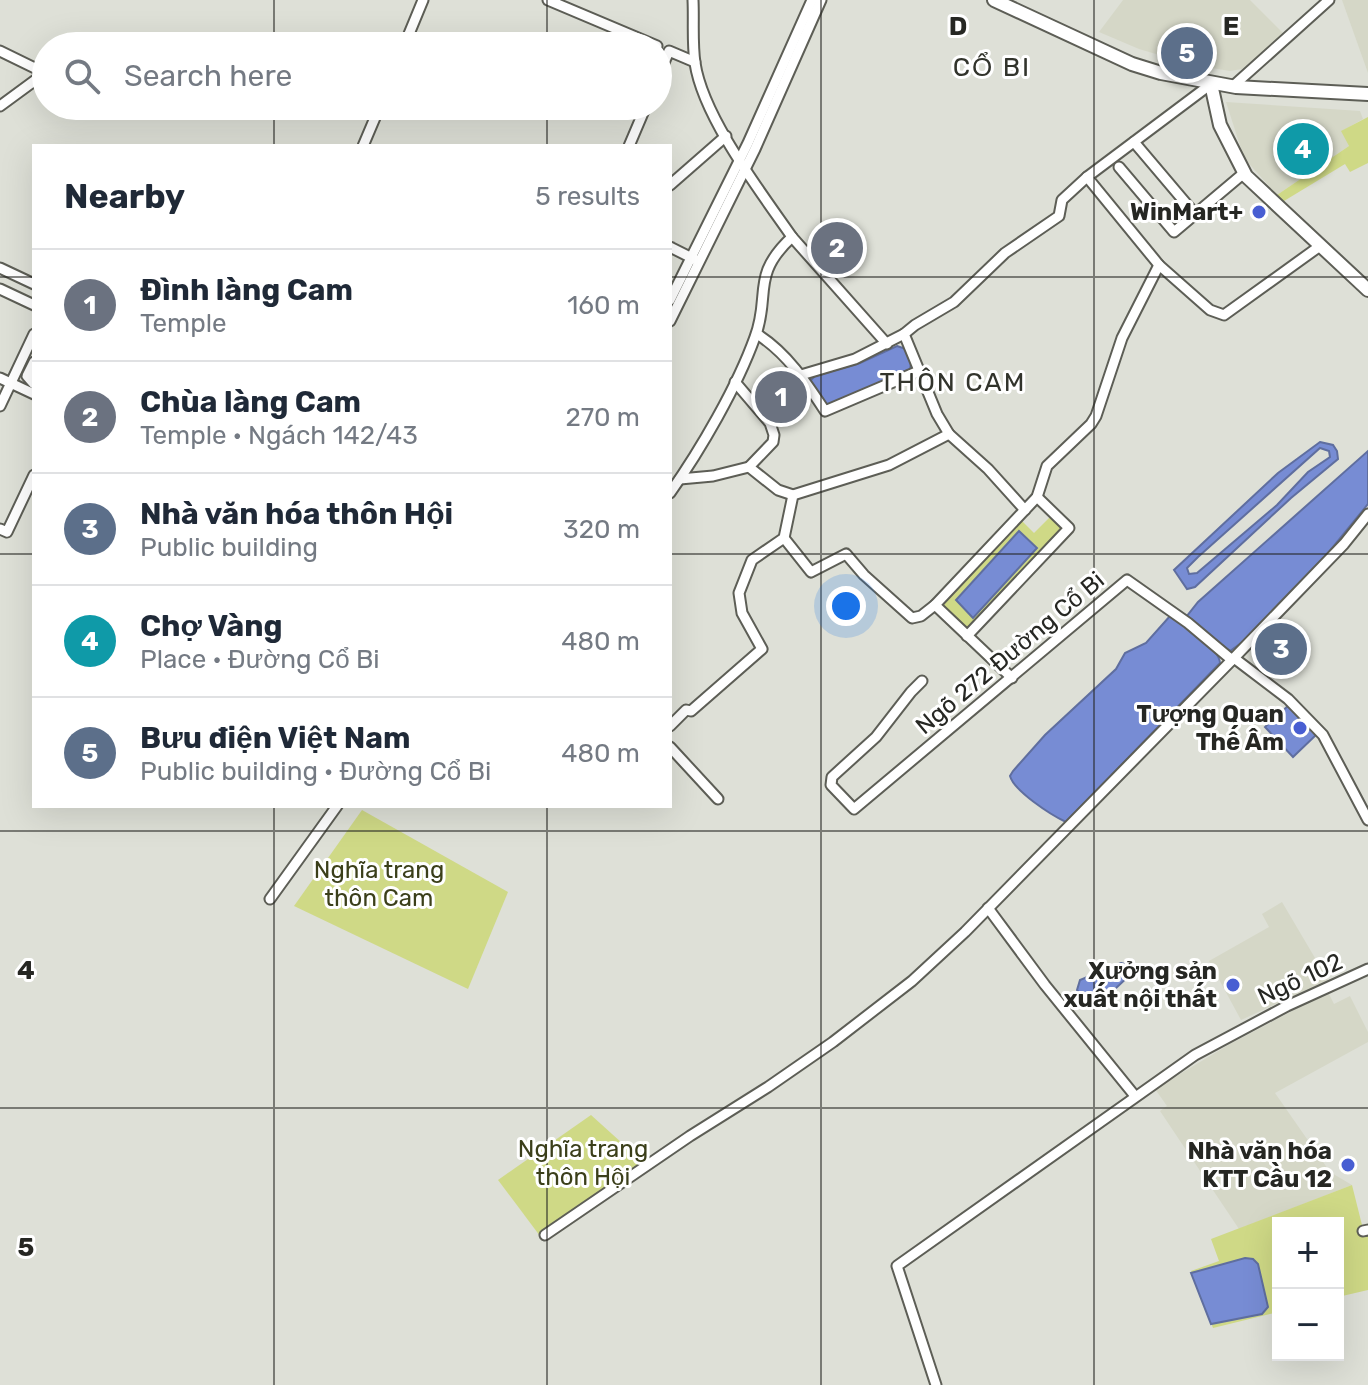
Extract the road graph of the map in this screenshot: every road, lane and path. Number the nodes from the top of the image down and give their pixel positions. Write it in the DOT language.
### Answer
graph roads {
  1 [pos="423,0"];
  2 [pos="548,0"];
  3 [pos="693,0"];
  4 [pos="812,0"];
  5 [pos="821,0"];
  6 [pos="994,0"];
  7 [pos="1329,0"];
  8 [pos="410,32"];
  9 [pos="625,32"];
  10 [pos="0,51"];
  11 [pos="672,52"];
  12 [pos="695,62"];
  13 [pos="32,67"];
  14 [pos="32,83"];
  15 [pos="1211,84"];
  16 [pos="1232,87"];
  17 [pos="1368,94"];
  18 [pos="0,106"];
  19 [pos="374,120"];
  20 [pos="640,120"];
  21 [pos="726,136"];
  22 [pos="1134,142"];
  23 [pos="364,144"];
  24 [pos="630,144"];
  25 [pos="742,162"];
  26 [pos="1119,167"];
  27 [pos="1244,173"];
  28 [pos="1087,177"];
  29 [pos="672,183"];
  30 [pos="1195,214"];
  31 [pos="792,237"];
  32 [pos="1320,246"];
  33 [pos="672,248"];
  34 [pos="695,259"];
  35 [pos="1159,265"];
  36 [pos="0,268"];
  37 [pos="32,283"];
  38 [pos="0,289"];
  39 [pos="1368,290"];
  40 [pos="672,297"];
  41 [pos="32,304"];
  42 [pos="672,316"];
  43 [pos="757,334"];
  44 [pos="904,334"];
  45 [pos="32,338"];
  46 [pos="887,344"];
  47 [pos="919,371"];
  48 [pos="801,375"];
  49 [pos="0,378"];
  50 [pos="735,382"];
  51 [pos="11,383"];
  52 [pos="32,393"];
  53 [pos="0,406"];
  54 [pos="949,434"];
  55 [pos="749,467"];
  56 [pos="32,479"];
  57 [pos="680,479"];
  58 [pos="672,490"];
  59 [pos="793,495"];
  60 [pos="1037,497"];
  61 [pos="1025,510"];
  62 [pos="1368,514"];
  63 [pos="0,529"];
  64 [pos="784,538"];
  65 [pos="935,605"];
  66 [pos="967,636"];
  67 [pos="1233,659"];
  68 [pos="1012,678"];
  69 [pos="922,681"];
  70 [pos="672,724"];
  71 [pos="672,749"];
  72 [pos="718,799"];
  73 [pos="1364,802"];
  74 [pos="336,808"];
  75 [pos="1368,820"];
  76 [pos="270,899"];
  77 [pos="988,908"];
  78 [pos="1368,969"];
  79 [pos="1131,1099"];
  80 [pos="545,1235"];
  81 [pos="936,1385"];
  1 -- 8 [label="street"];
  2 -- 9 [label="street"];
  3 -- 12 [label="street"];
  4 -- 25 [label="street"];
  5 -- 25 [label="street"];
  6 -- 15 [label="main road"];
  7 -- 16 [label="street"];
  10 -- 13 [label="street"];
  11 -- 12 [label="street"];
  12 -- 21 [label="street"];
  14 -- 18 [label="street"];
  15 -- 16 [label="main road"];
  15 -- 22 [label="street"];
  15 -- 27 [label="main road"];
  16 -- 17 [label="main road"];
  19 -- 23 [label="street"];
  20 -- 24 [label="street"];
  21 -- 25 [label="street"];
  21 -- 29 [label="street"];
  22 -- 28 [label="street"];
  22 -- 30 [label="street"];
  25 -- 31 [label="street"];
  25 -- 34 [label="street"];
  26 -- 30 [label="street"];
  27 -- 30 [label="street"];
  27 -- 32 [label="main road"];
  28 -- 35 [label="street"];
  28 -- 44 [label="street"];
  31 -- 43 [label="street"];
  31 -- 46 [label="street"];
  32 -- 35 [label="street"];
  32 -- 39 [label="main road"];
  33 -- 34 [label="street"];
  34 -- 40 [label="street"];
  34 -- 42 [label="street"];
  35 -- 60 [label="street"];
  36 -- 37 [label="street"];
  38 -- 41 [label="street"];
  43 -- 48 [label="street"];
  43 -- 50 [label="street"];
  44 -- 46 [label="street"];
  44 -- 47 [label="street"];
  45 -- 51 [label="street"];
  46 -- 48 [label="street"];
  47 -- 48 [label="street"];
  47 -- 54 [label="street"];
  49 -- 51 [label="street"];
  50 -- 55 [label="street"];
  50 -- 57 [label="street"];
  51 -- 52 [label="street"];
  51 -- 53 [label="street"];
  54 -- 59 [label="street"];
  54 -- 61 [label="street"];
  55 -- 57 [label="street"];
  55 -- 59 [label="street"];
  56 -- 63 [label="street"];
  57 -- 58 [label="street"];
  59 -- 64 [label="street"];
  60 -- 61 [label="street"];
  60 -- 66 [label="street"];
  61 -- 65 [label="street"];
  62 -- 67 [label="street"];
  64 -- 65 [label="street"];
  64 -- 70 [label="street"];
  65 -- 66 [label="street"];
  66 -- 68 [label="street"];
  67 -- 68 [label="street, Ngõ 272 Đường Cổ Bi"];
  67 -- 73 [label="street"];
  67 -- 77 [label="street"];
  68 -- 69 [label="street, Ngõ 272 Đường Cổ Bi"];
  71 -- 72 [label="street"];
  73 -- 75 [label="street"];
  74 -- 76 [label="street"];
  77 -- 79 [label="street"];
  77 -- 80 [label="street"];
  78 -- 79 [label="street, Ngõ 102"];
  79 -- 81 [label="street, Ngõ 102"];
}
